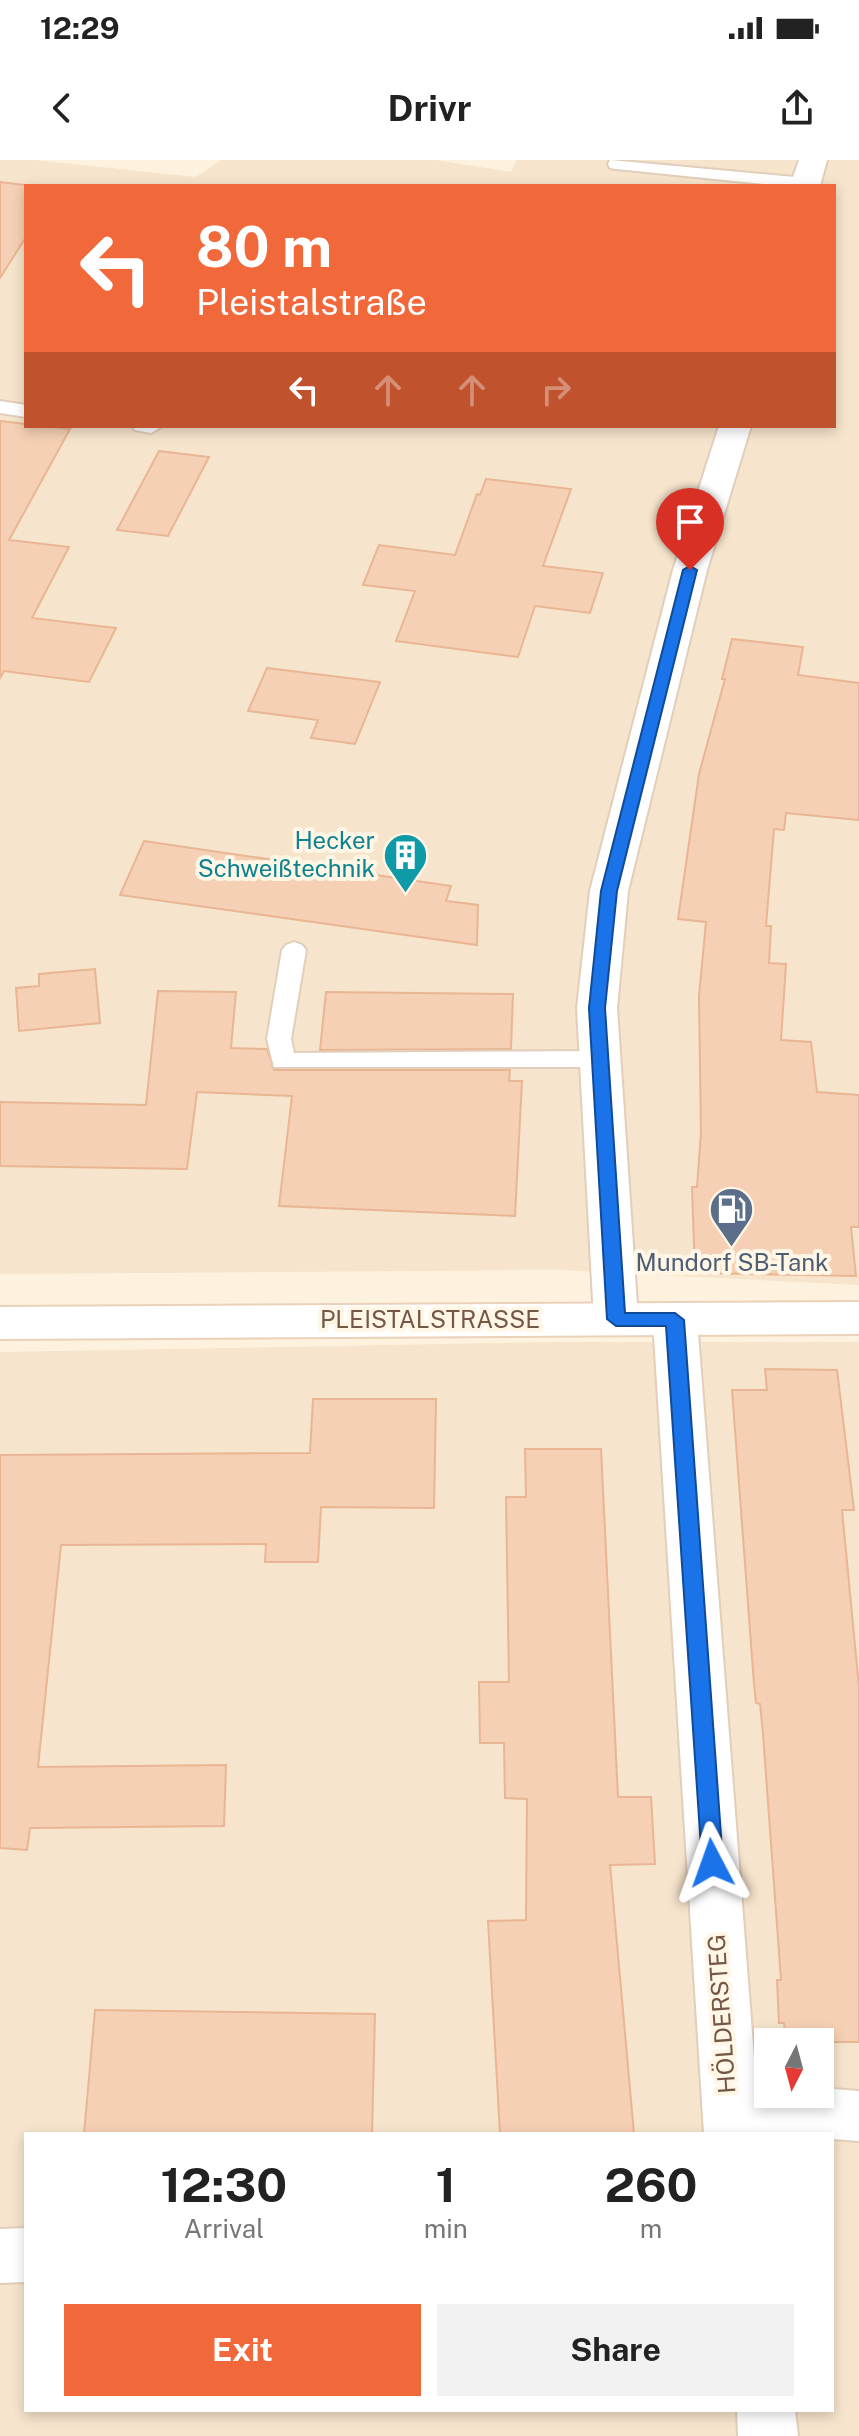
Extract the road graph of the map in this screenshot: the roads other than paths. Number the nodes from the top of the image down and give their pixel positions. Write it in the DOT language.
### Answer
graph roads {
  1 [pos="616,164"];
  2 [pos="808,176"];
  3 [pos="0,407"];
  4 [pos="24,411"];
  5 [pos="734,428"];
  6 [pos="294,950"];
  7 [pos="600,1059"];
  8 [pos="859,1318"];
  9 [pos="616,1319"];
  10 [pos="675,1320"];
  11 [pos="0,1323"];
  12 [pos="859,2116"];
  13 [pos="730,2120"];
  14 [pos="24,2255"];
  15 [pos="0,2256"];
  16 [pos="766,2412"];
  17 [pos="768,2436"];
  1 -- 2 [label="lane"];
  3 -- 4 [label="lane"];
  5 -- 7 [label="street"];
  6 -- 7 [label="lane"];
  7 -- 9 [label="street"];
  8 -- 10 [label="street, PLEISTALSTRASSE"];
  9 -- 10 [label="street, PLEISTALSTRASSE"];
  9 -- 11 [label="street, PLEISTALSTRASSE"];
  10 -- 13 [label="street, HÖLDERSTEG"];
  12 -- 13 [label="street"];
  14 -- 15 [label="street"];
  16 -- 17 [label="street"];
}
